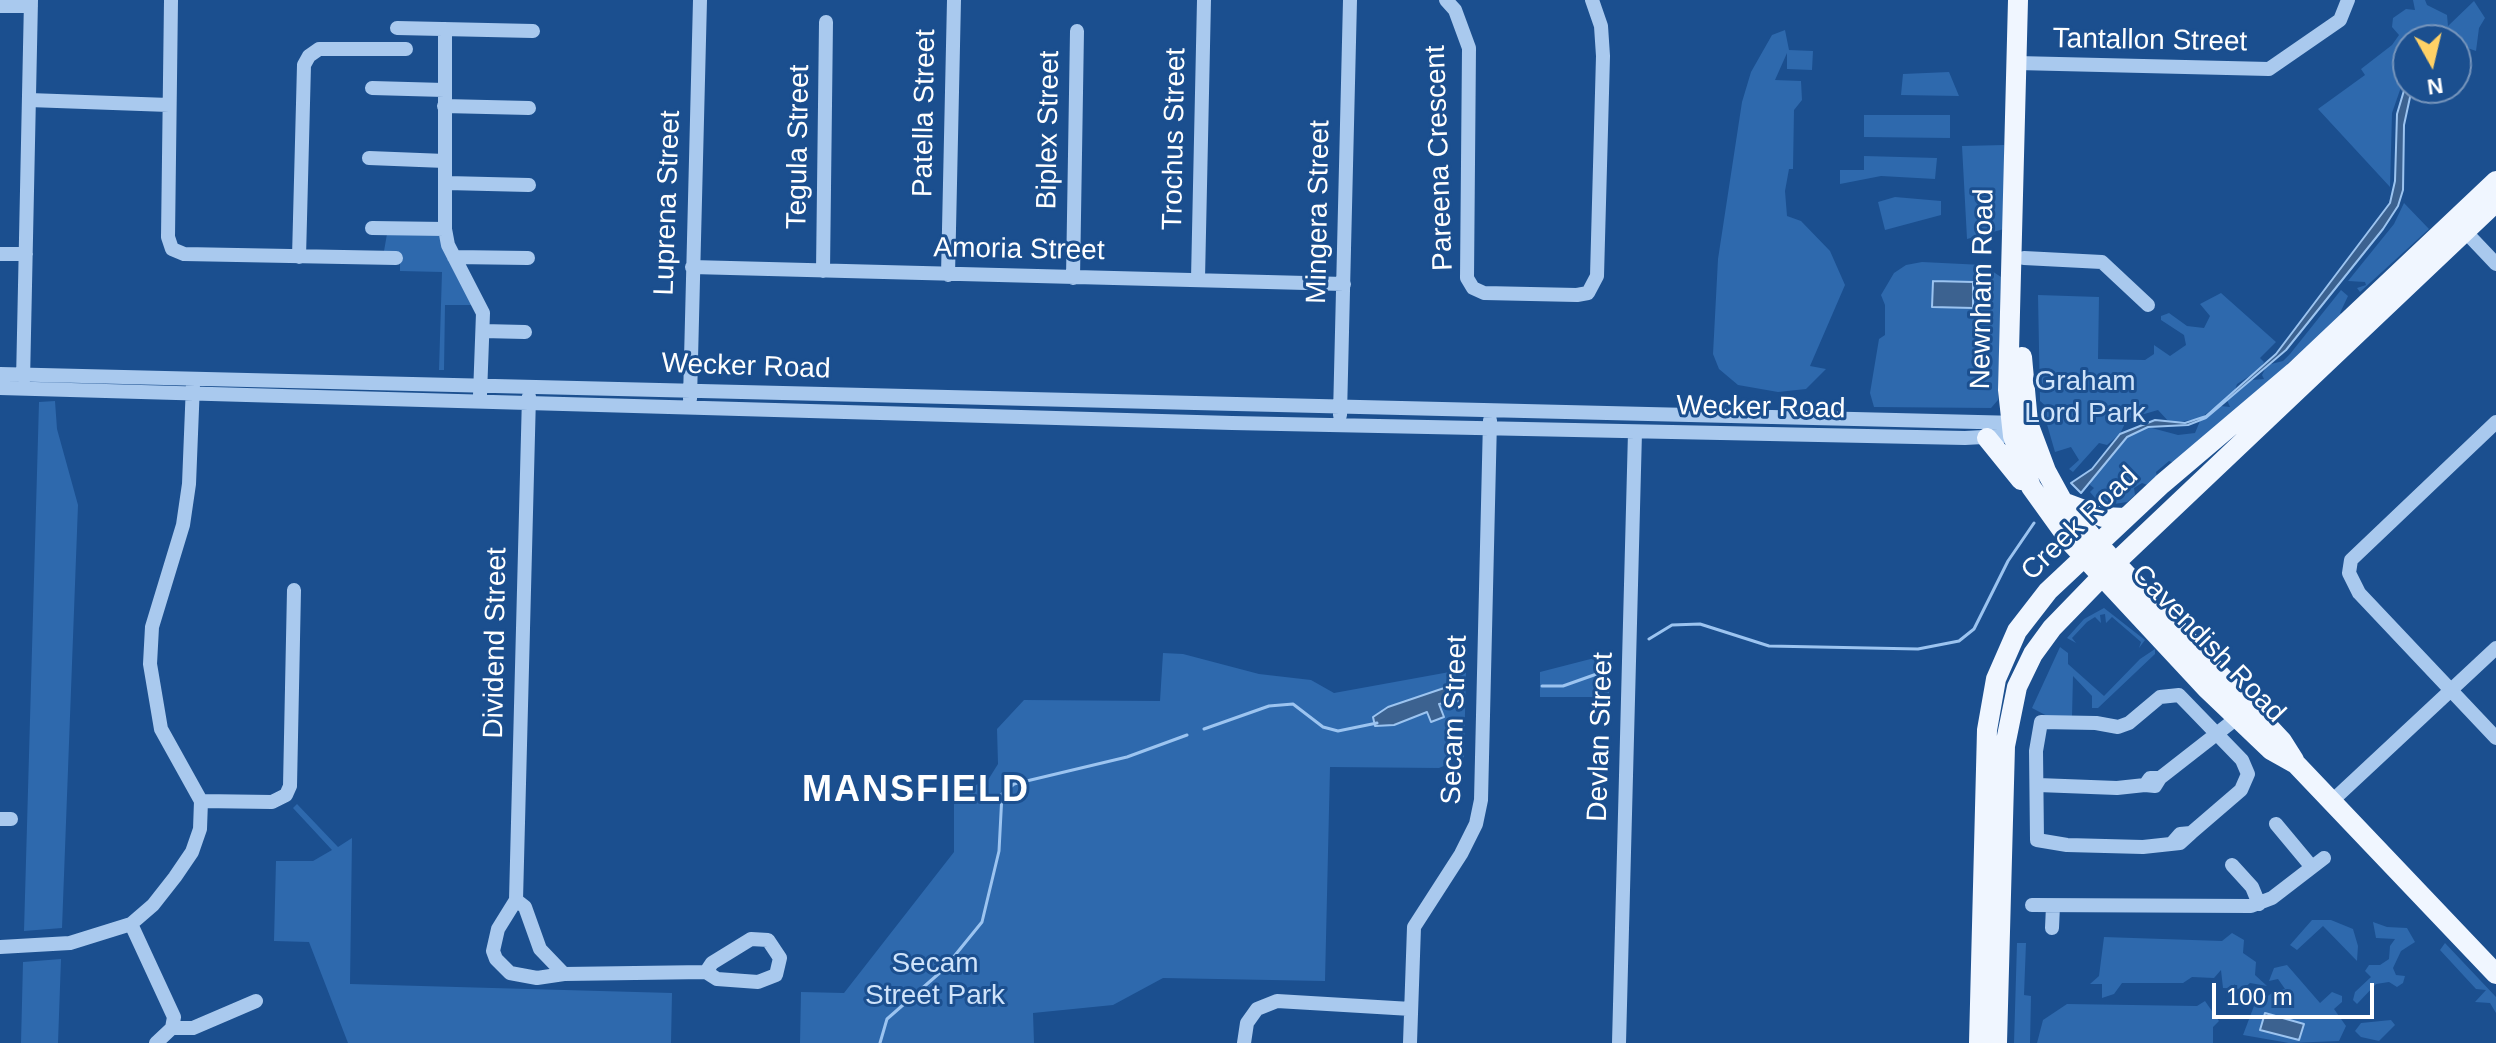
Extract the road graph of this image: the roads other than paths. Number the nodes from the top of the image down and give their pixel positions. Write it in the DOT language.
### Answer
graph roads {
  1 [pos="171,0"];
  2 [pos="700,0"];
  3 [pos="954,0"];
  4 [pos="1204,0"];
  5 [pos="1350,0"];
  6 [pos="1446,0"];
  7 [pos="1592,0"];
  8 [pos="2018,0"];
  9 [pos="2030,0"];
  10 [pos="2348,0"];
  11 [pos="31,3"];
  12 [pos="0,6"];
  13 [pos="826,22"];
  14 [pos="445,29"];
  15 [pos="533,31"];
  16 [pos="1077,31"];
  17 [pos="391,38"];
  18 [pos="406,49"];
  19 [pos="2022,63"];
  20 [pos="372,88"];
  21 [pos="444,98"];
  22 [pos="29,100"];
  23 [pos="169,105"];
  24 [pos="529,108"];
  25 [pos="369,158"];
  26 [pos="445,161"];
  27 [pos="2496,181"];
  28 [pos="447,183"];
  29 [pos="529,185"];
  30 [pos="2496,202"];
  31 [pos="2460,226"];
  32 [pos="445,229"];
  33 [pos="0,254"];
  34 [pos="26,254"];
  35 [pos="299,257"];
  36 [pos="376,257"];
  37 [pos="454,257"];
  38 [pos="396,258"];
  39 [pos="528,258"];
  40 [pos="2024,258"];
  41 [pos="2496,264"];
  42 [pos="692,267"];
  43 [pos="823,271"];
  44 [pos="948,275"];
  45 [pos="1073,278"];
  46 [pos="1198,279"];
  47 [pos="1344,284"];
  48 [pos="2148,305"];
  49 [pos="483,331"];
  50 [pos="525,332"];
  51 [pos="0,374"];
  52 [pos="23,382"];
  53 [pos="193,385"];
  54 [pos="0,388"];
  55 [pos="690,391"];
  56 [pos="480,393"];
  57 [pos="528,395"];
  58 [pos="944,398"];
  59 [pos="1052,401"];
  60 [pos="689,408"];
  61 [pos="1340,408"];
  62 [pos="1490,411"];
  63 [pos="944,415"];
  64 [pos="1051,417"];
  65 [pos="2496,422"];
  66 [pos="1340,424"];
  67 [pos="1490,428"];
  68 [pos="2021,429"];
  69 [pos="1635,432"];
  70 [pos="1987,438"];
  71 [pos="2031,487"];
  72 [pos="2063,502"];
  73 [pos="2125,518"];
  74 [pos="2059,529"];
  75 [pos="2140,541"];
  76 [pos="2091,550"];
  77 [pos="2109,569"];
  78 [pos="294,590"];
  79 [pos="2048,591"];
  80 [pos="2132,593"];
  81 [pos="2080,598"];
  82 [pos="2496,648"];
  83 [pos="2451,690"];
  84 [pos="2243,712"];
  85 [pos="2216,733"];
  86 [pos="2496,738"];
  87 [pos="2038,785"];
  88 [pos="201,801"];
  89 [pos="2332,801"];
  90 [pos="2276,824"];
  91 [pos="2232,865"];
  92 [pos="516,900"];
  93 [pos="2259,904"];
  94 [pos="2032,905"];
  95 [pos="2053,906"];
  96 [pos="131,924"];
  97 [pos="2052,928"];
  98 [pos="0,947"];
  99 [pos="540,949"];
  100 [pos="706,972"];
  101 [pos="564,974"];
  102 [pos="2496,974"];
  103 [pos="522,975"];
  104 [pos="256,1001"];
  105 [pos="1411,1009"];
  106 [pos="172,1028"];
  107 [pos="156,1043"];
  108 [pos="1244,1043"];
  109 [pos="1410,1043"];
  110 [pos="1619,1043"];
  111 [pos="1979,1043"];
  112 [pos="1997,1043"];
  1 -- 23 [label="street"];
  2 -- 42 [label="street, Luprena Street"];
  3 -- 44 [label="street, Patella Street"];
  4 -- 46 [label="street, Trochus Street"];
  5 -- 47 [label="street, Mingera Street"];
  6 -- 7 [label="street, Pareena Crescent"];
  8 -- 19 [label="main road, Newnham Road"];
  9 -- 19 [label="main road, Newnham Road"];
  10 -- 19 [label="street, Tantallon Street"];
  11 -- 12 [label="street"];
  11 -- 22 [label="street"];
  13 -- 43 [label="street, Tegula Street"];
  14 -- 15 [label="street"];
  14 -- 17 [label="street"];
  14 -- 21 [label="street"];
  16 -- 45 [label="street, Biplex Street"];
  17 -- 18 [label="street"];
  17 -- 35 [label="street"];
  19 -- 40 [label="main road, Newnham Road"];
  19 -- 68 [label="main road, Newnham Road"];
  20 -- 21 [label="street"];
  21 -- 24 [label="street"];
  21 -- 26 [label="street"];
  22 -- 23 [label="street"];
  22 -- 34 [label="street"];
  23 -- 35 [label="street"];
  25 -- 26 [label="street"];
  26 -- 28 [label="street"];
  27 -- 31 [label="main road, Creek Road"];
  28 -- 29 [label="street"];
  28 -- 32 [label="street"];
  30 -- 31 [label="main road, Creek Road"];
  31 -- 41 [label="street"];
  31 -- 73 [label="main road, Creek Road"];
  31 -- 75 [label="main road, Creek Road"];
  32 -- 36 [label="street"];
  32 -- 37 [label="street"];
  33 -- 34 [label="street"];
  34 -- 52 [label="street"];
  35 -- 36 [label="street"];
  36 -- 38 [label="street"];
  37 -- 39 [label="street"];
  37 -- 49 [label="street"];
  40 -- 48 [label="street"];
  40 -- 68 [label="main road, Newnham Road"];
  42 -- 43 [label="street, Amoria Street"];
  42 -- 55 [label="street, Luprena Street"];
  43 -- 44 [label="street, Amoria Street"];
  44 -- 45 [label="street, Amoria Street"];
  45 -- 46 [label="street, Amoria Street"];
  46 -- 47 [label="street, Amoria Street"];
  47 -- 61 [label="street, Mingera Street"];
  49 -- 50 [label="street"];
  49 -- 56 [label="street"];
  51 -- 52 [label="street, Wecker Road"];
  52 -- 53 [label="street, Wecker Road"];
  52 -- 54 [label="street, Wecker Road"];
  53 -- 56 [label="street, Wecker Road"];
  53 -- 88 [label="street"];
  55 -- 57 [label="street, Wecker Road"];
  55 -- 58 [label="street, Wecker Road"];
  55 -- 60 [label="street, Luprena Street"];
  56 -- 57 [label="street, Wecker Road"];
  57 -- 60 [label="street, Wecker Road"];
  57 -- 92 [label="street, Dividend Street"];
  58 -- 59 [label="street, Wecker Road"];
  58 -- 63 [label="street"];
  59 -- 61 [label="street, Wecker Road"];
  59 -- 64 [label="street"];
  60 -- 63 [label="street, Wecker Road"];
  61 -- 62 [label="street, Wecker Road"];
  61 -- 66 [label="street, Mingera Street"];
  62 -- 67 [label="street"];
  62 -- 68 [label="street, Wecker Road"];
  63 -- 64 [label="street, Wecker Road"];
  64 -- 66 [label="street, Wecker Road"];
  65 -- 83 [label="street"];
  66 -- 67 [label="street, Wecker Road"];
  67 -- 69 [label="street, Wecker Road"];
  67 -- 105 [label="street, Secam Street"];
  68 -- 70 [label="street, Wecker Road"];
  68 -- 71 [label="main road, Newnham Road"];
  68 -- 72 [label="main road, Newnham Road"];
  69 -- 70 [label="street, Wecker Road"];
  69 -- 110 [label="street, Devlan Street"];
  70 -- 71 [label="main road"];
  71 -- 74 [label="main road, Newnham Road"];
  72 -- 73 [label="main road"];
  72 -- 76 [label="main road, Newnham Road"];
  73 -- 76 [label="main road, Creek Road"];
  74 -- 76 [label="main road, Newnham Road"];
  74 -- 79 [label="main road"];
  75 -- 77 [label="main road, Creek Road"];
  75 -- 80 [label="main road"];
  76 -- 77 [label="main road, Cavendish Road"];
  76 -- 79 [label="main road, Creek Road"];
  77 -- 80 [label="main road, Cavendish Road"];
  77 -- 81 [label="main road, Creek Road"];
  78 -- 88 [label="street"];
  79 -- 111 [label="main road, Creek Road"];
  80 -- 81 [label="main road"];
  80 -- 84 [label="main road, Cavendish Road"];
  81 -- 112 [label="main road, Creek Road"];
  82 -- 83 [label="street"];
  83 -- 86 [label="street"];
  83 -- 89 [label="street"];
  84 -- 85 [label="street"];
  84 -- 89 [label="main road, Cavendish Road"];
  85 -- 87 [label="street"];
  85 -- 87 [label="street"];
  85 -- 87 [label="street"];
  88 -- 96 [label="street"];
  89 -- 102 [label="main road, Cavendish Road"];
  90 -- 93 [label="street"];
  91 -- 93 [label="street"];
  92 -- 99 [label="street"];
  92 -- 103 [label="street, Dividend Street"];
  93 -- 95 [label="street"];
  94 -- 95 [label="street"];
  95 -- 97 [label="street"];
  96 -- 98 [label="street"];
  96 -- 106 [label="street"];
  99 -- 101 [label="street"];
  99 -- 103 [label="street"];
  100 -- 100 [label="street"];
  100 -- 101 [label="street"];
  101 -- 103 [label="street"];
  104 -- 106 [label="street"];
  105 -- 108 [label="street"];
  105 -- 109 [label="street, Secam Street"];
  106 -- 107 [label="street"];
}
